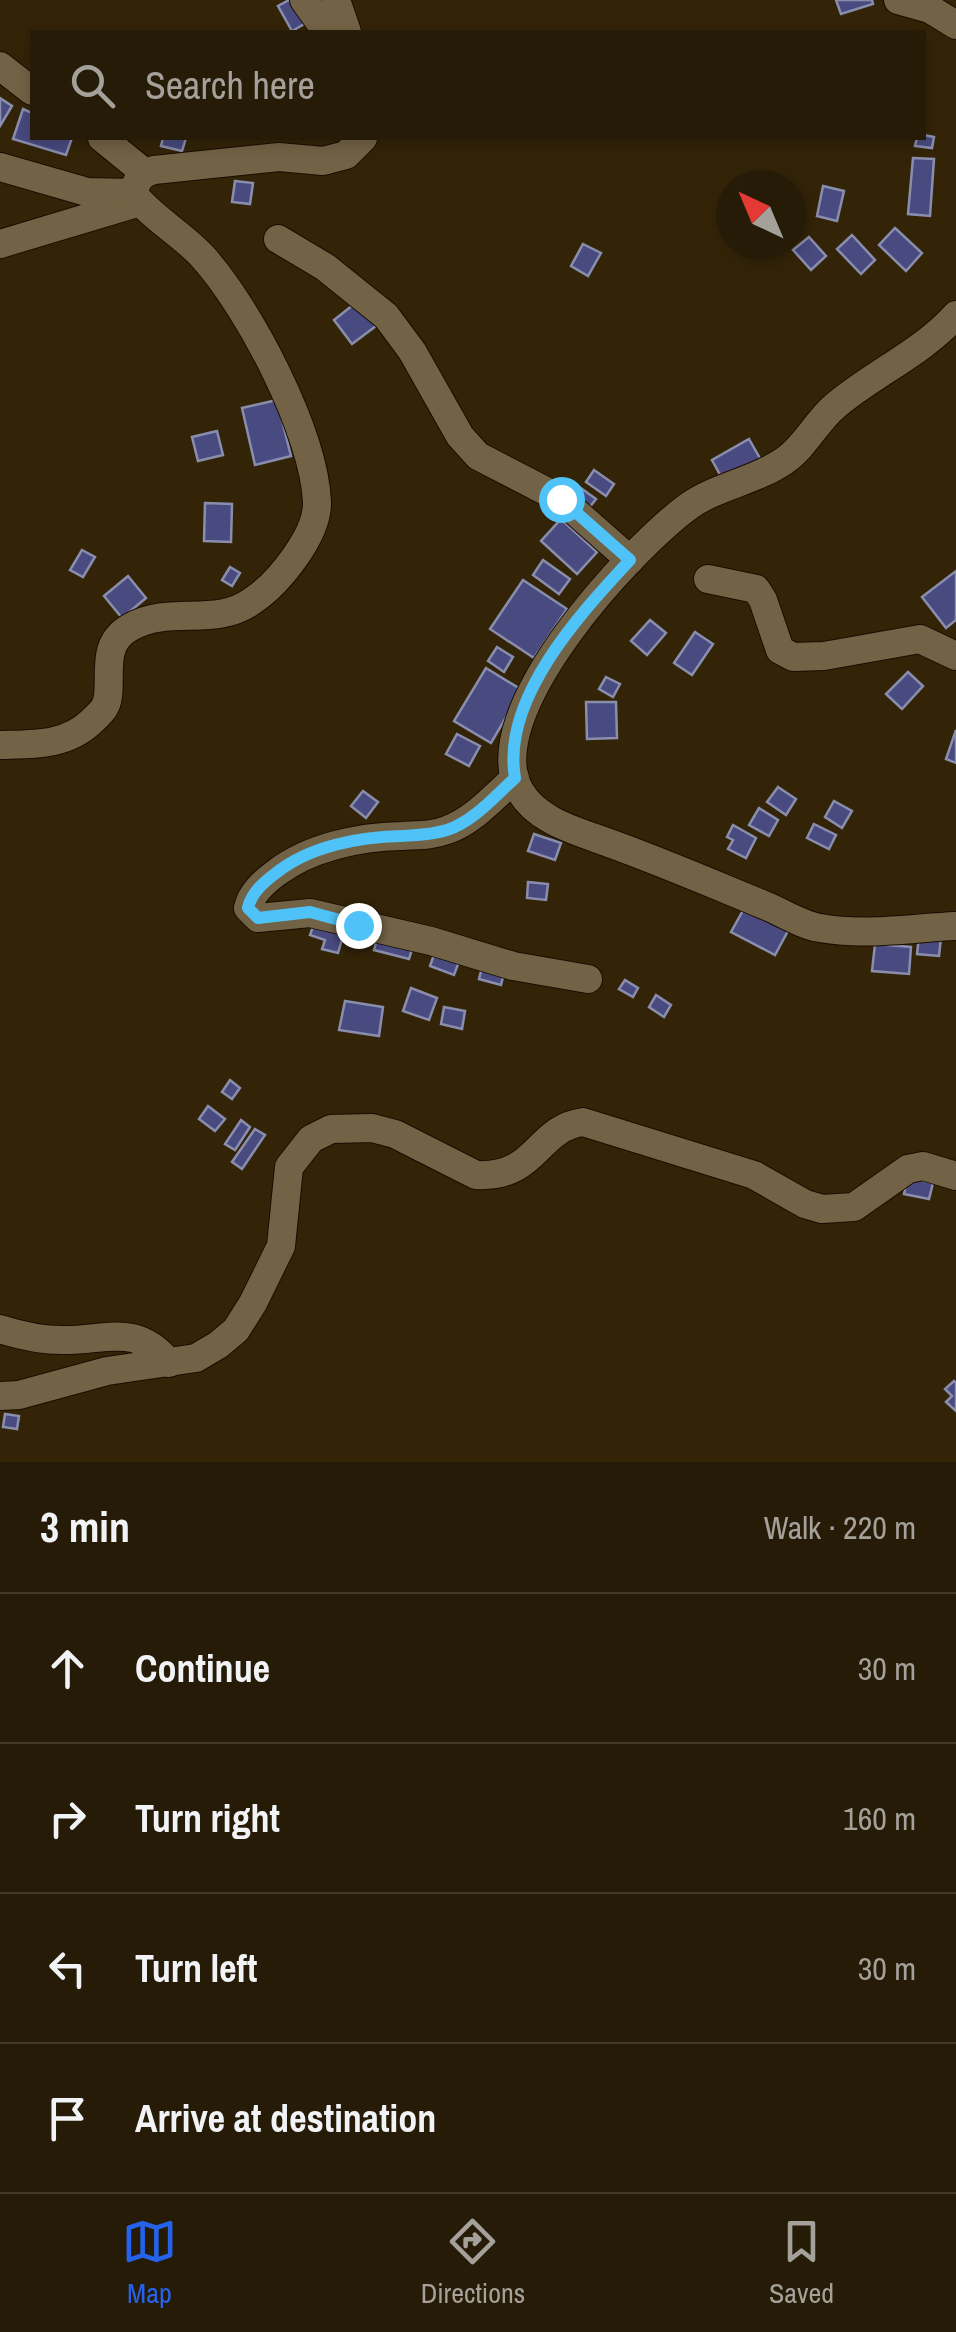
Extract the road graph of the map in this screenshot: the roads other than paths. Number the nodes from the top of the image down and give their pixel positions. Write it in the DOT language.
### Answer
graph roads {
  1 [pos="304,0"];
  2 [pos="336,0"];
  3 [pos="898,0"];
  4 [pos="956,25"];
  5 [pos="326,30"];
  6 [pos="346,30"];
  7 [pos="0,66"];
  8 [pos="30,89"];
  9 [pos="103,140"];
  10 [pos="361,140"];
  11 [pos="0,167"];
  12 [pos="140,189"];
  13 [pos="278,239"];
  14 [pos="0,244"];
  15 [pos="956,315"];
  16 [pos="630,560"];
  17 [pos="708,580"];
  18 [pos="956,656"];
  19 [pos="0,745"];
  20 [pos="515,778"];
  21 [pos="956,926"];
  22 [pos="588,979"];
  23 [pos="956,1176"];
  24 [pos="0,1329"];
  25 [pos="170,1363"];
  26 [pos="0,1396"];
  1 -- 5 [label="street"];
  2 -- 6 [label="street"];
  3 -- 4 [label="street"];
  7 -- 8 [label="street"];
  9 -- 12 [label="street"];
  10 -- 12 [label="street"];
  11 -- 12 [label="street"];
  12 -- 14 [label="street"];
  12 -- 19 [label="street"];
  13 -- 16 [label="street"];
  15 -- 16 [label="street"];
  16 -- 20 [label="street"];
  17 -- 18 [label="street"];
  20 -- 21 [label="street"];
  20 -- 22 [label="street"];
  23 -- 25 [label="street"];
  24 -- 25 [label="street"];
  25 -- 26 [label="street"];
}
